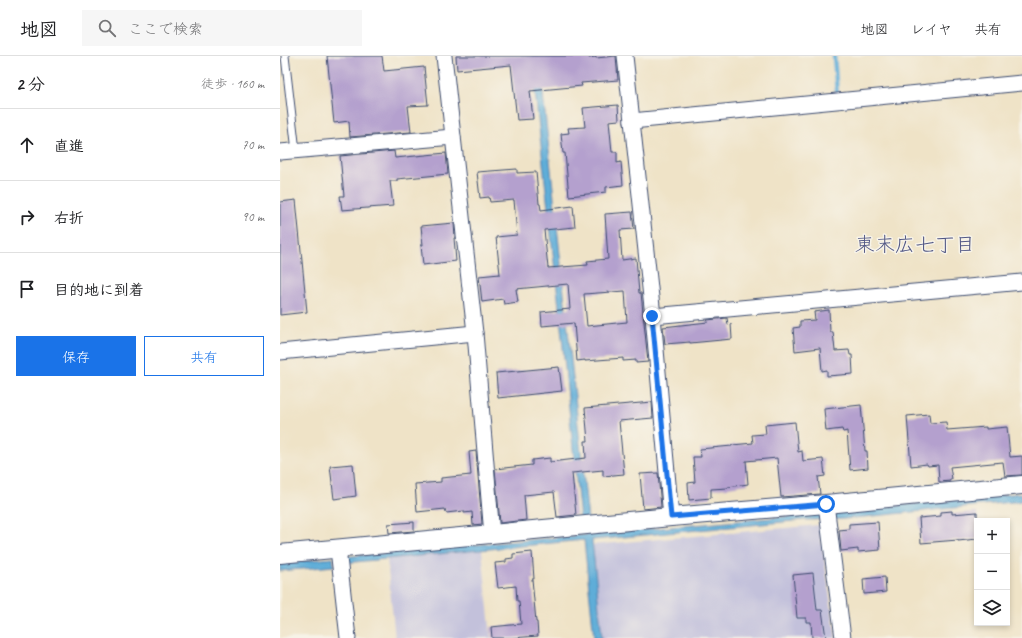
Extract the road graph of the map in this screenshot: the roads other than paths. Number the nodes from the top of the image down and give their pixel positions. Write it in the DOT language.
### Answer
graph roads {
  1 [pos="285,56"];
  2 [pos="444,56"];
  3 [pos="625,56"];
  4 [pos="1022,83"];
  5 [pos="632,121"];
  6 [pos="453,137"];
  7 [pos="296,151"];
  8 [pos="280,152"];
  9 [pos="1022,282"];
  10 [pos="652,316"];
  11 [pos="475,333"];
  12 [pos="280,352"];
  13 [pos="1022,485"];
  14 [pos="827,512"];
  15 [pos="671,517"];
  16 [pos="492,535"];
  17 [pos="338,549"];
  18 [pos="280,554"];
  19 [pos="348,638"];
  20 [pos="843,638"];
  1 -- 7 [label="lane"];
  2 -- 6 [label="street"];
  3 -- 5 [label="street"];
  4 -- 5 [label="street"];
  5 -- 10 [label="street"];
  6 -- 7 [label="street"];
  6 -- 11 [label="street"];
  7 -- 8 [label="street"];
  9 -- 10 [label="street"];
  10 -- 15 [label="street"];
  11 -- 12 [label="street"];
  11 -- 16 [label="street"];
  13 -- 14 [label="street"];
  14 -- 15 [label="street"];
  14 -- 20 [label="street"];
  15 -- 16 [label="street"];
  16 -- 17 [label="street"];
  17 -- 18 [label="street"];
  17 -- 19 [label="street"];
}
